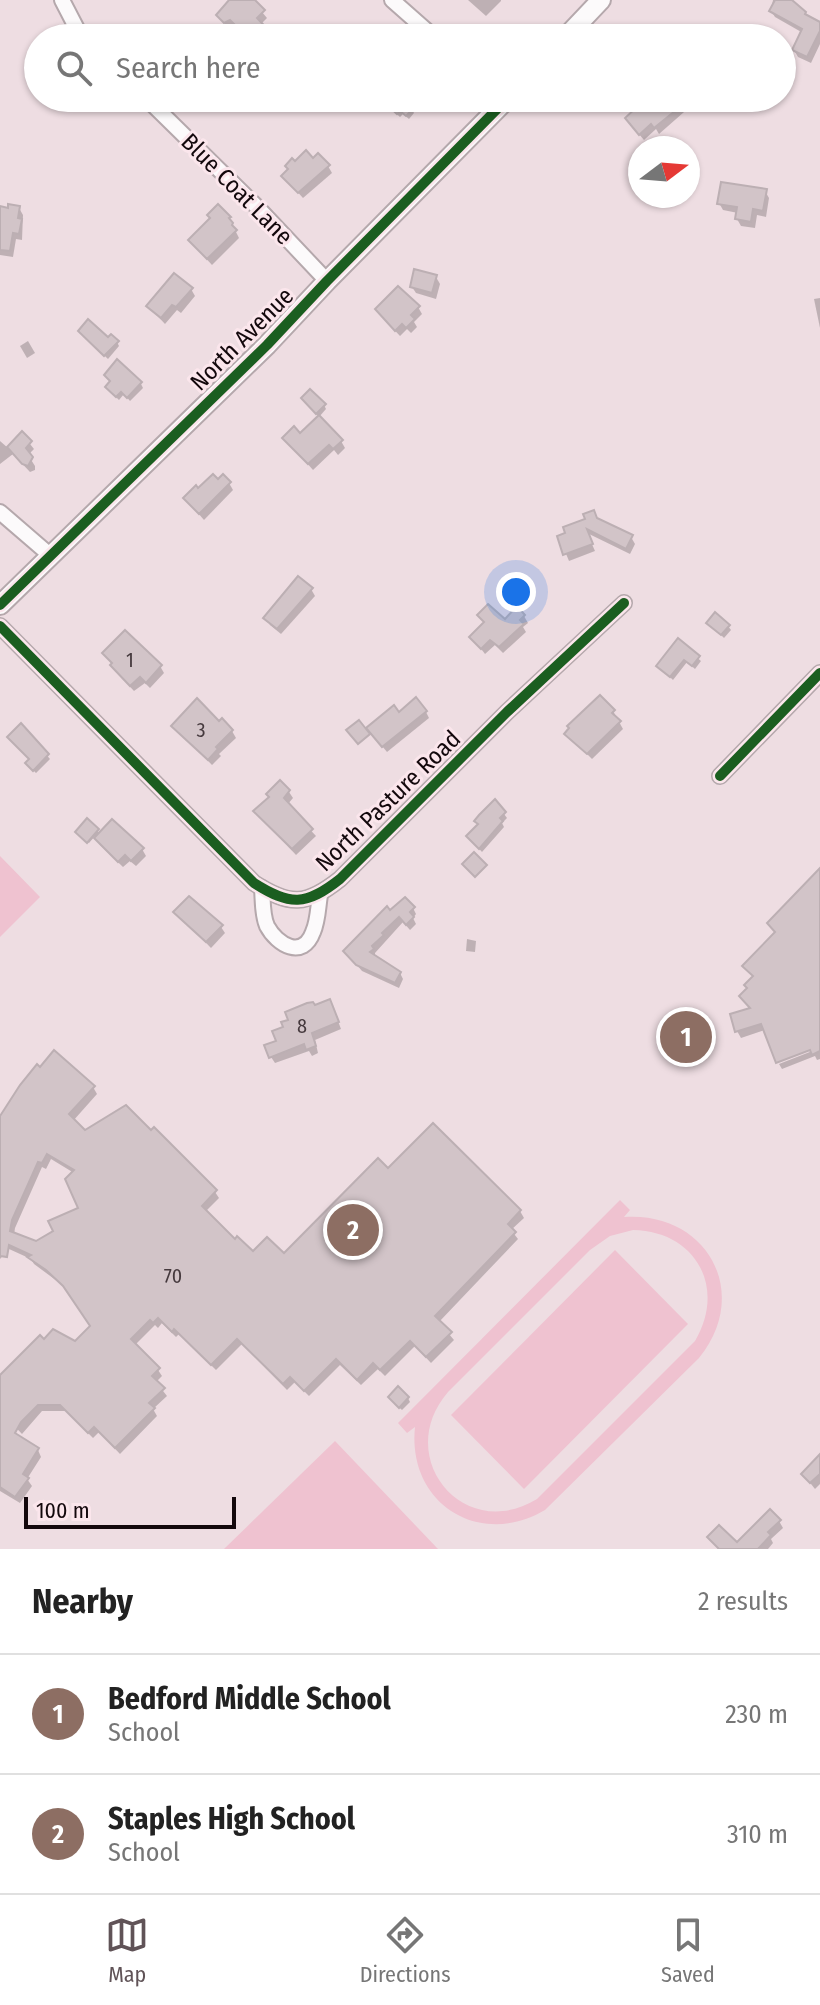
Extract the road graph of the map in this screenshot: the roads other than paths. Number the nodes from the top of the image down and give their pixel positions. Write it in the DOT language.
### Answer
graph roads {
  1 [pos="62,0"];
  2 [pos="392,0"];
  3 [pos="601,0"];
  4 [pos="74,24"];
  5 [pos="419,24"];
  6 [pos="578,24"];
  7 [pos="160,112"];
  8 [pos="494,112"];
  9 [pos="327,281"];
  10 [pos="0,512"];
  11 [pos="51,556"];
  12 [pos="624,603"];
  13 [pos="0,605"];
  14 [pos="0,626"];
  15 [pos="820,673"];
  16 [pos="720,776"];
  17 [pos="262,888"];
  18 [pos="320,895"];
  1 -- 4 [label="street"];
  2 -- 5 [label="street"];
  3 -- 6 [label="street"];
  7 -- 9 [label="street, Blue Coat Lane"];
  8 -- 9 [label="street, North Avenue"];
  9 -- 11 [label="street, North Avenue"];
  10 -- 11 [label="street"];
  11 -- 13 [label="street, North Avenue"];
  12 -- 18 [label="street, North Pasture Road"];
  14 -- 17 [label="street, North Pasture Road"];
  15 -- 16 [label="street"];
  17 -- 18 [label="street, North Pasture Road"];
  17 -- 18 [label="street, North Pasture Road"];
}
